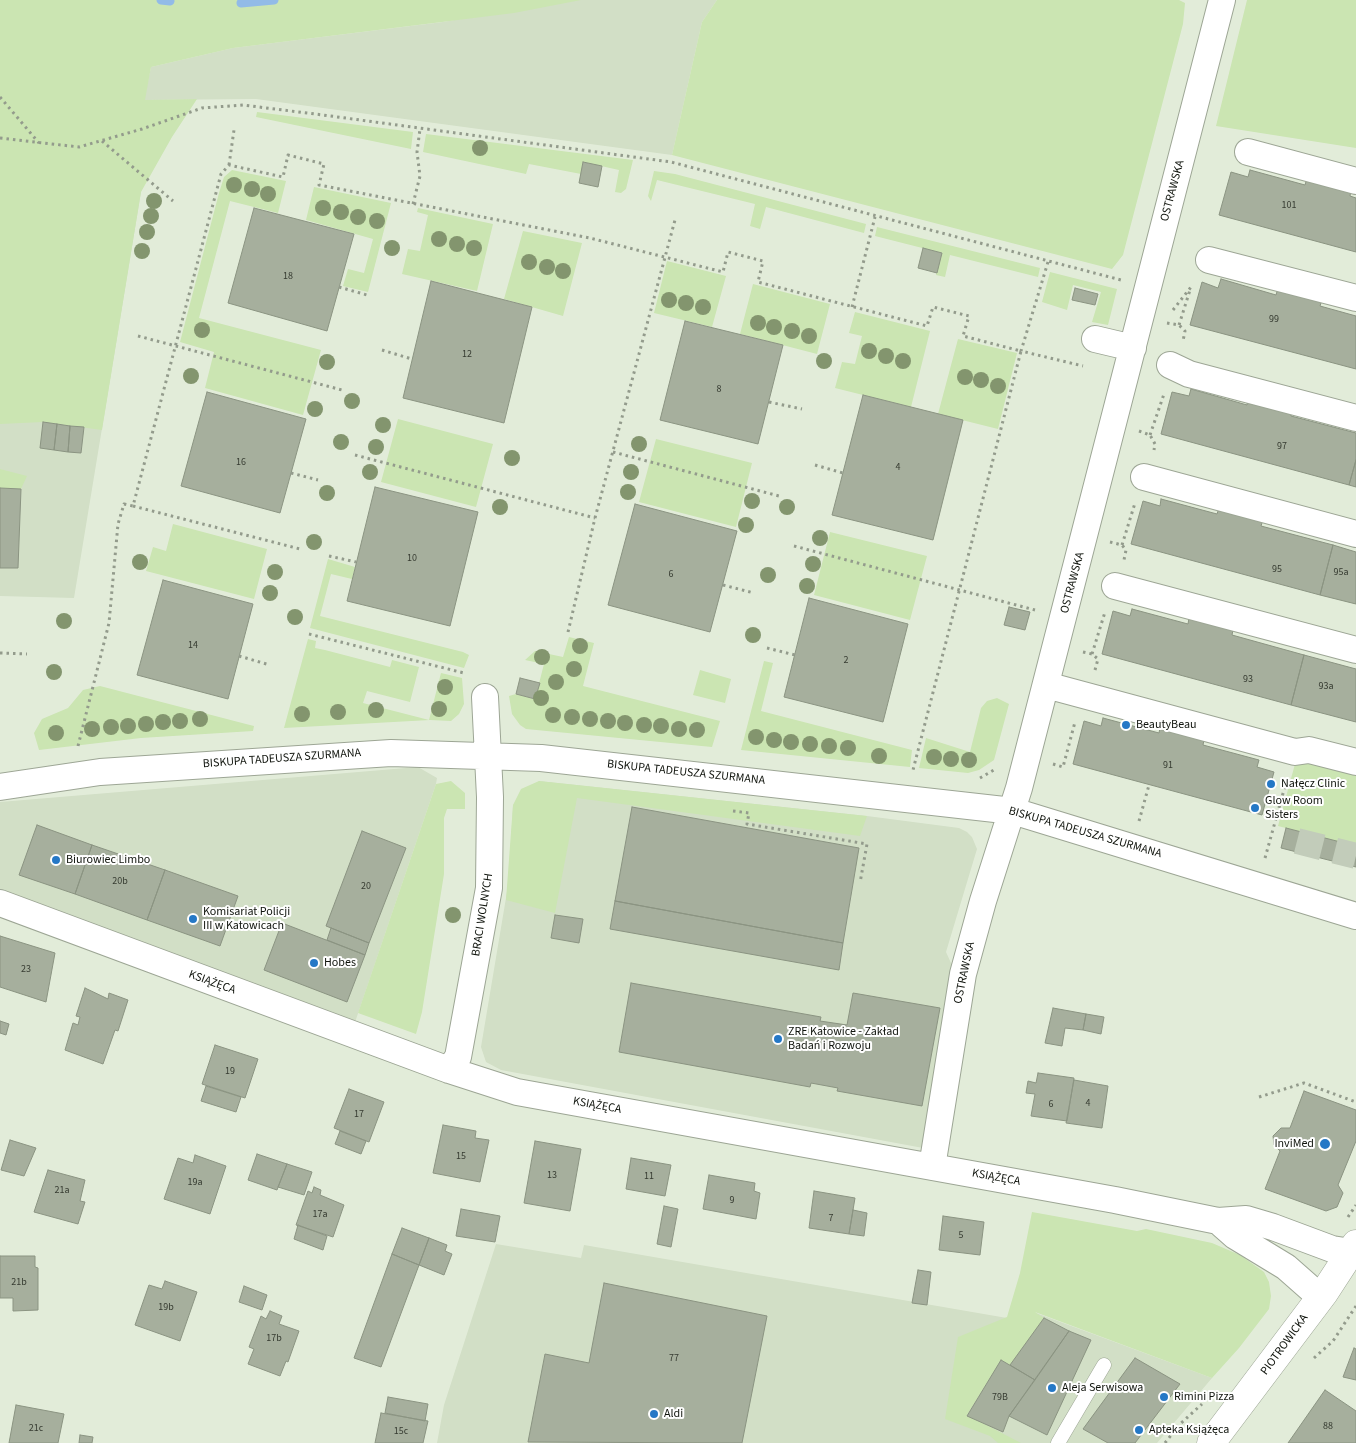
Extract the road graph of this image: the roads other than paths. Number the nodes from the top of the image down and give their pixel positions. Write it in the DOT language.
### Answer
graph roads {
  1 [pos="1222,0"];
  2 [pos="1248,152"];
  3 [pos="1356,181"];
  4 [pos="1209,260"];
  5 [pos="1356,298"];
  6 [pos="1095,339"];
  7 [pos="1133,348"];
  8 [pos="1170,365"];
  9 [pos="1356,418"];
  10 [pos="1144,477"];
  11 [pos="1356,534"];
  12 [pos="1115,586"];
  13 [pos="1356,650"];
  14 [pos="1046,685"];
  15 [pos="485,696"];
  16 [pos="488,755"];
  17 [pos="1356,762"];
  18 [pos="0,787"];
  19 [pos="1013,811"];
  20 [pos="0,903"];
  21 [pos="1356,916"];
  22 [pos="449,1070"];
  23 [pos="932,1167"];
  24 [pos="1218,1221"];
  25 [pos="1354,1249"];
  26 [pos="1320,1297"];
  27 [pos="1104,1365"];
  28 [pos="1058,1443"];
  29 [pos="1211,1443"];
  1 -- 7 [label="street, OSTRAWSKA"];
  2 -- 3 [label="street"];
  4 -- 5 [label="street"];
  6 -- 7 [label="street"];
  7 -- 14 [label="street, OSTRAWSKA"];
  8 -- 9 [label="street"];
  10 -- 11 [label="street"];
  12 -- 13 [label="street"];
  14 -- 17 [label="street"];
  14 -- 19 [label="street, OSTRAWSKA"];
  15 -- 16 [label="street, BRACI WOLNYCH"];
  16 -- 18 [label="street, BISKUPA TADEUSZA SZURMANA"];
  16 -- 19 [label="street, BISKUPA TADEUSZA SZURMANA"];
  16 -- 22 [label="street, BRACI WOLNYCH"];
  19 -- 21 [label="street, BISKUPA TADEUSZA SZURMANA"];
  19 -- 23 [label="street, OSTRAWSKA"];
  20 -- 22 [label="street, KSIĄŻĘCA"];
  22 -- 23 [label="street, KSIĄŻĘCA"];
  23 -- 24 [label="street, KSIĄŻĘCA"];
  24 -- 25 [label="street, KSIĄŻĘCA"];
  24 -- 26 [label="street, KSIĄŻĘCA"];
  25 -- 26 [label="street, PIOTROWICKA"];
  26 -- 29 [label="street, PIOTROWICKA"];
  27 -- 28 [label="lane"];
}
